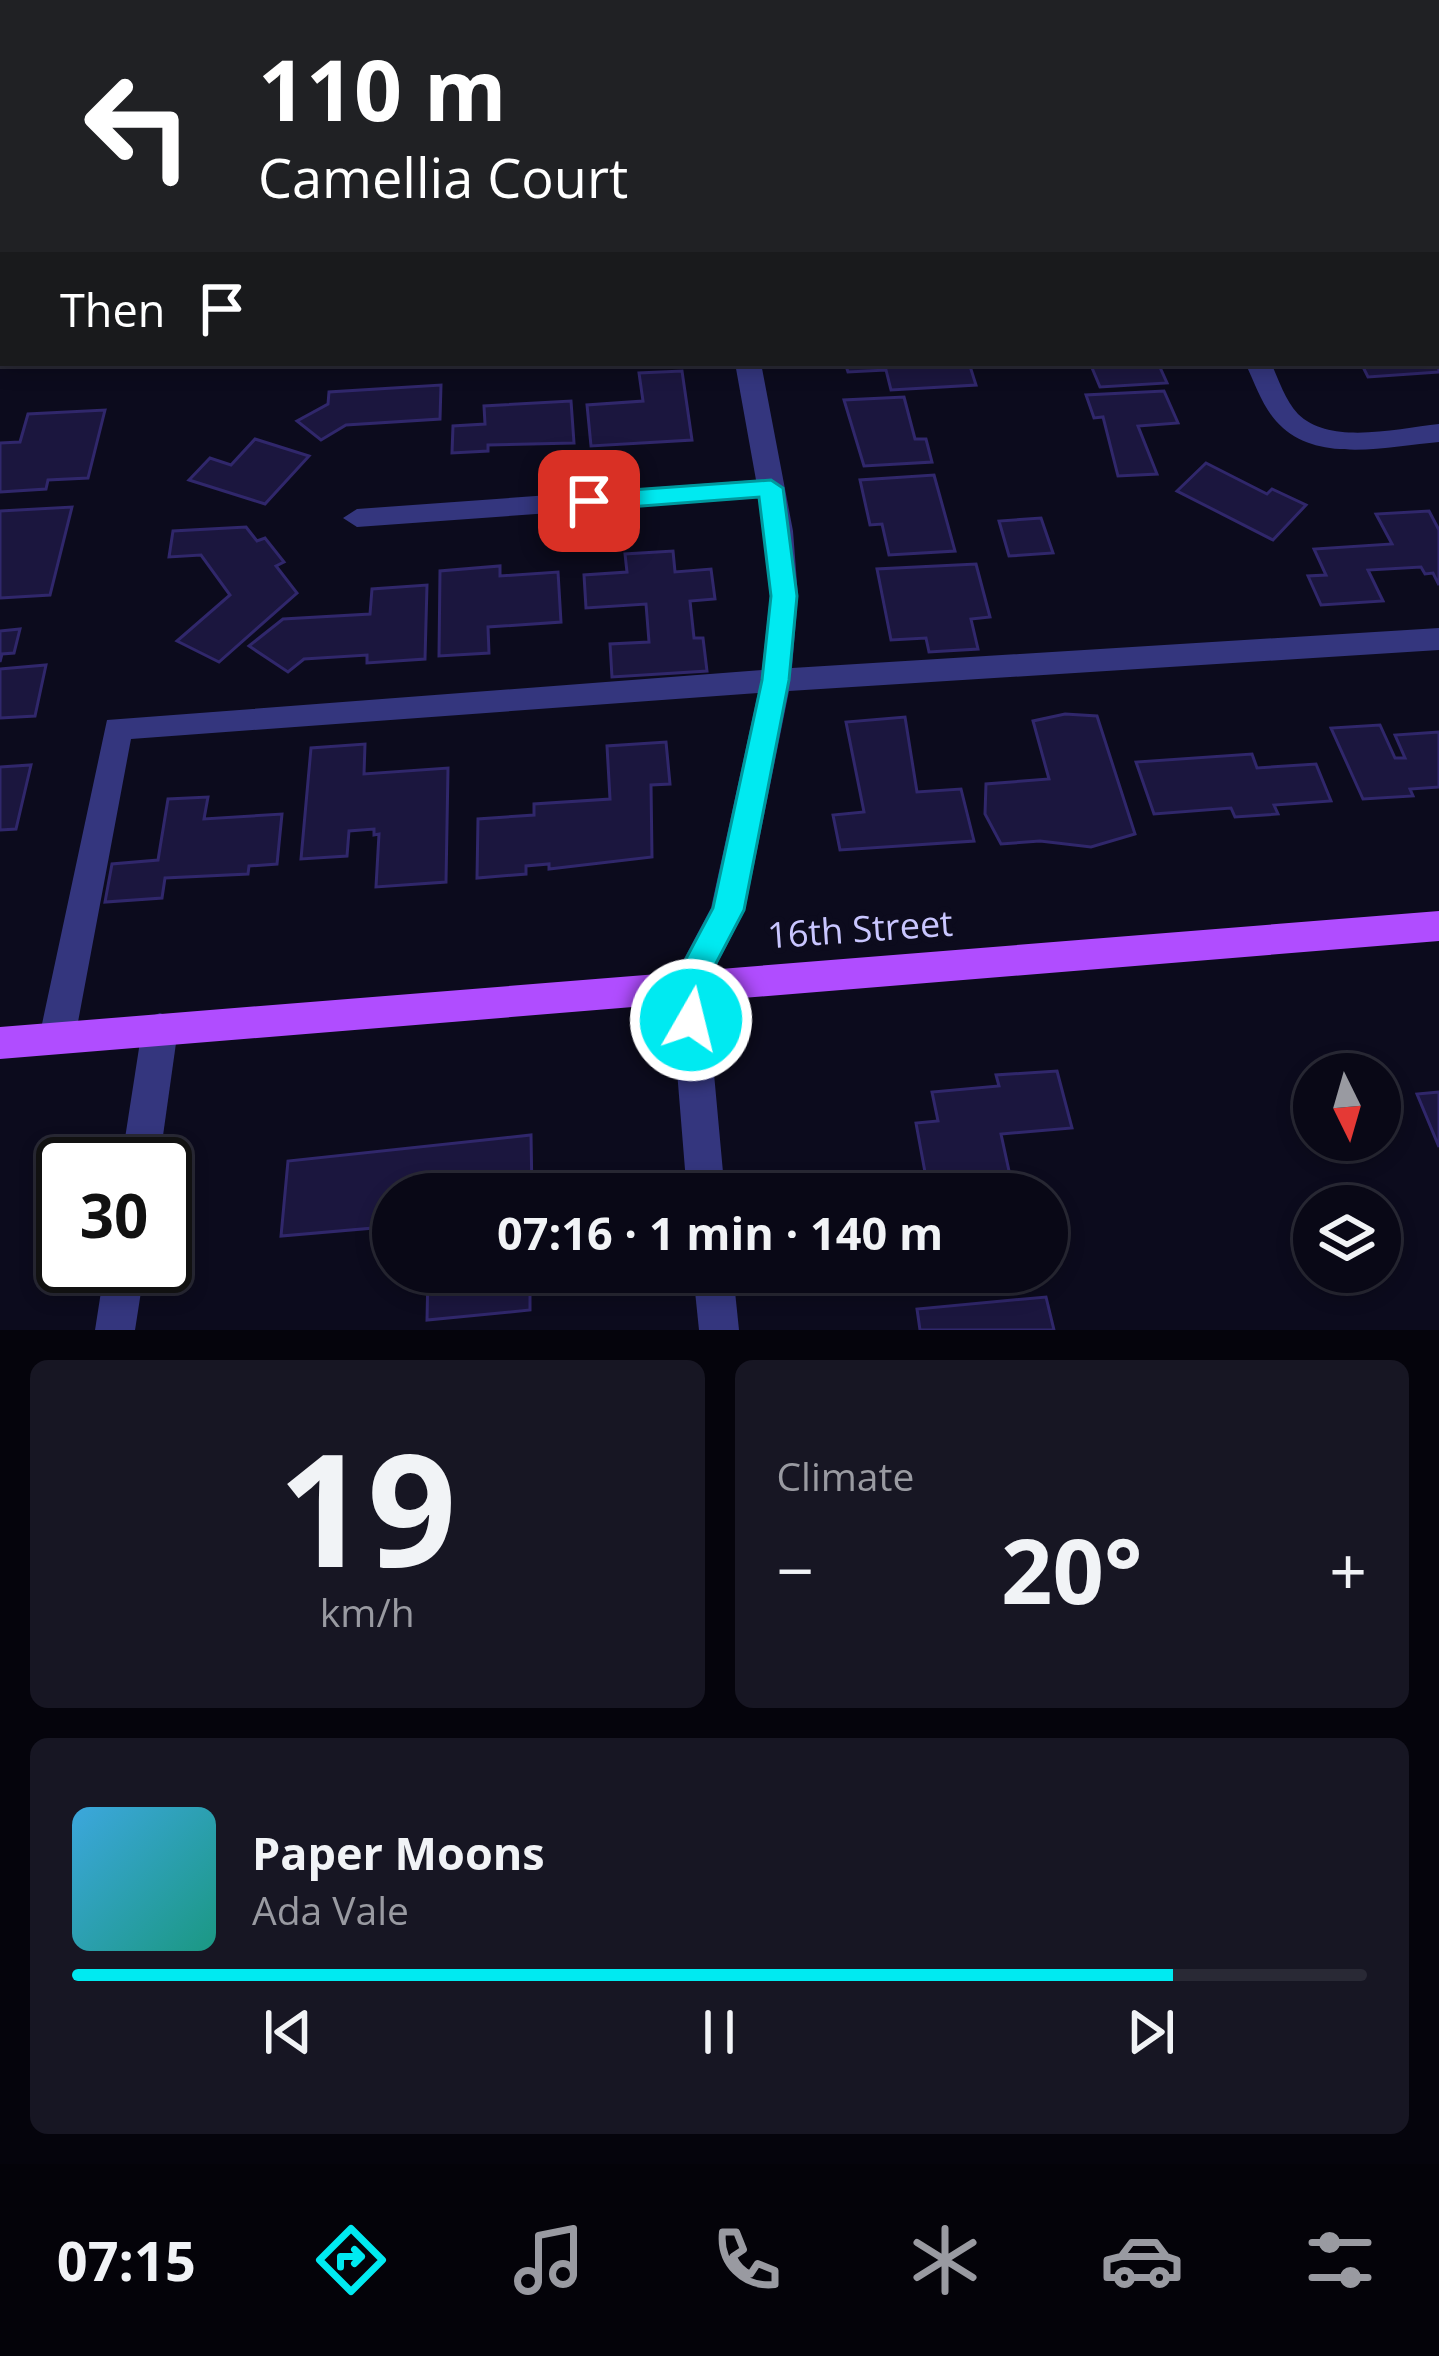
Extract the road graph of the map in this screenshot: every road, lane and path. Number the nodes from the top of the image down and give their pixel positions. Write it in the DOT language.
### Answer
graph roads {
  1 [pos="749,366"];
  2 [pos="1259,366"];
  3 [pos="1439,433"];
  4 [pos="771,488"];
  5 [pos="357,518"];
  6 [pos="1439,639"];
  7 [pos="776,680"];
  8 [pos="1439,926"];
  9 [pos="688,985"];
  10 [pos="160,1029"];
  11 [pos="57,1038"];
  12 [pos="0,1042"];
  13 [pos="144,1137"];
  14 [pos="704,1173"];
  15 [pos="120,1293"];
  16 [pos="715,1293"];
  17 [pos="115,1330"];
  18 [pos="718,1330"];
  1 -- 4 [label="street"];
  2 -- 3 [label="street"];
  4 -- 5 [label="street"];
  4 -- 7 [label="street"];
  6 -- 7 [label="street"];
  7 -- 9 [label="street"];
  7 -- 11 [label="street"];
  8 -- 9 [label="main road, 16th Street"];
  9 -- 10 [label="main road, 16th Street"];
  9 -- 14 [label="street"];
  10 -- 11 [label="main road, 16th Street"];
  10 -- 13 [label="street"];
  11 -- 12 [label="main road, 16th Street"];
  15 -- 17 [label="street"];
  16 -- 18 [label="street"];
}
